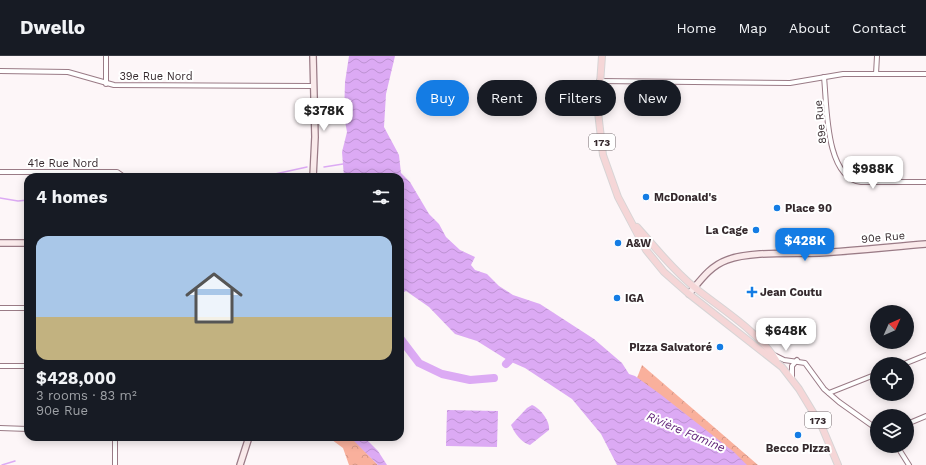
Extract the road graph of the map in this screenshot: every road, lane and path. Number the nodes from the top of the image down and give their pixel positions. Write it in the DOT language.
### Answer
graph roads {
  1 [pos="106,56"];
  2 [pos="313,56"];
  3 [pos="602,56"];
  4 [pos="876,56"];
  5 [pos="0,71"];
  6 [pos="876,74"];
  7 [pos="926,74"];
  8 [pos="824,77"];
  9 [pos="599,80"];
  10 [pos="616,81"];
  11 [pos="106,84"];
  12 [pos="313,86"];
  13 [pos="598,116"];
  14 [pos="0,172"];
  15 [pos="118,173"];
  16 [pos="313,173"];
  17 [pos="926,182"];
  18 [pos="632,221"];
  19 [pos="0,243"];
  20 [pos="24,244"];
  21 [pos="926,244"];
  22 [pos="694,287"];
  23 [pos="689,294"];
  24 [pos="0,308"];
  25 [pos="24,308"];
  26 [pos="772,354"];
  27 [pos="926,356"];
  28 [pos="797,360"];
  29 [pos="914,360"];
  30 [pos="776,361"];
  31 [pos="0,366"];
  32 [pos="24,366"];
  33 [pos="870,377"];
  34 [pos="792,378"];
  35 [pos="829,393"];
  36 [pos="926,416"];
  37 [pos="914,421"];
  38 [pos="870,424"];
  39 [pos="0,428"];
  40 [pos="24,429"];
  41 [pos="115,441"];
  42 [pos="248,441"];
  43 [pos="901,453"];
  44 [pos="115,465"];
  45 [pos="240,465"];
  46 [pos="838,465"];
  47 [pos="909,465"];
  1 -- 11 [label="street"];
  2 -- 12 [label="street"];
  3 -- 9 [label="main road, 173"];
  4 -- 6 [label="street"];
  5 -- 11 [label="street, 39e Rue Nord"];
  6 -- 7 [label="street"];
  6 -- 8 [label="street"];
  8 -- 10 [label="street"];
  8 -- 17 [label="street, 89e Rue"];
  11 -- 12 [label="street, 39e Rue Nord"];
  12 -- 16 [label="street"];
  13 -- 18 [label="main road, 173"];
  14 -- 15 [label="street, 41e Rue Nord"];
  18 -- 22 [label="main road, 173"];
  18 -- 23 [label="main road, 173"];
  19 -- 20 [label="street"];
  21 -- 22 [label="street, 90e Rue"];
  22 -- 23 [label="street, 90e Rue"];
  22 -- 26 [label="main road, 173"];
  23 -- 30 [label="main road, 173"];
  24 -- 25 [label="street"];
  26 -- 28 [label="street"];
  26 -- 30 [label="main road, 173"];
  27 -- 29 [label="street"];
  28 -- 34 [label="street"];
  28 -- 35 [label="street"];
  30 -- 34 [label="main road, 173"];
  31 -- 32 [label="street"];
  33 -- 35 [label="street"];
  34 -- 46 [label="main road, 173"];
  35 -- 38 [label="street"];
  36 -- 37 [label="street"];
  39 -- 40 [label="street"];
  41 -- 44 [label="street"];
  42 -- 45 [label="street"];
  43 -- 47 [label="street"];
}
